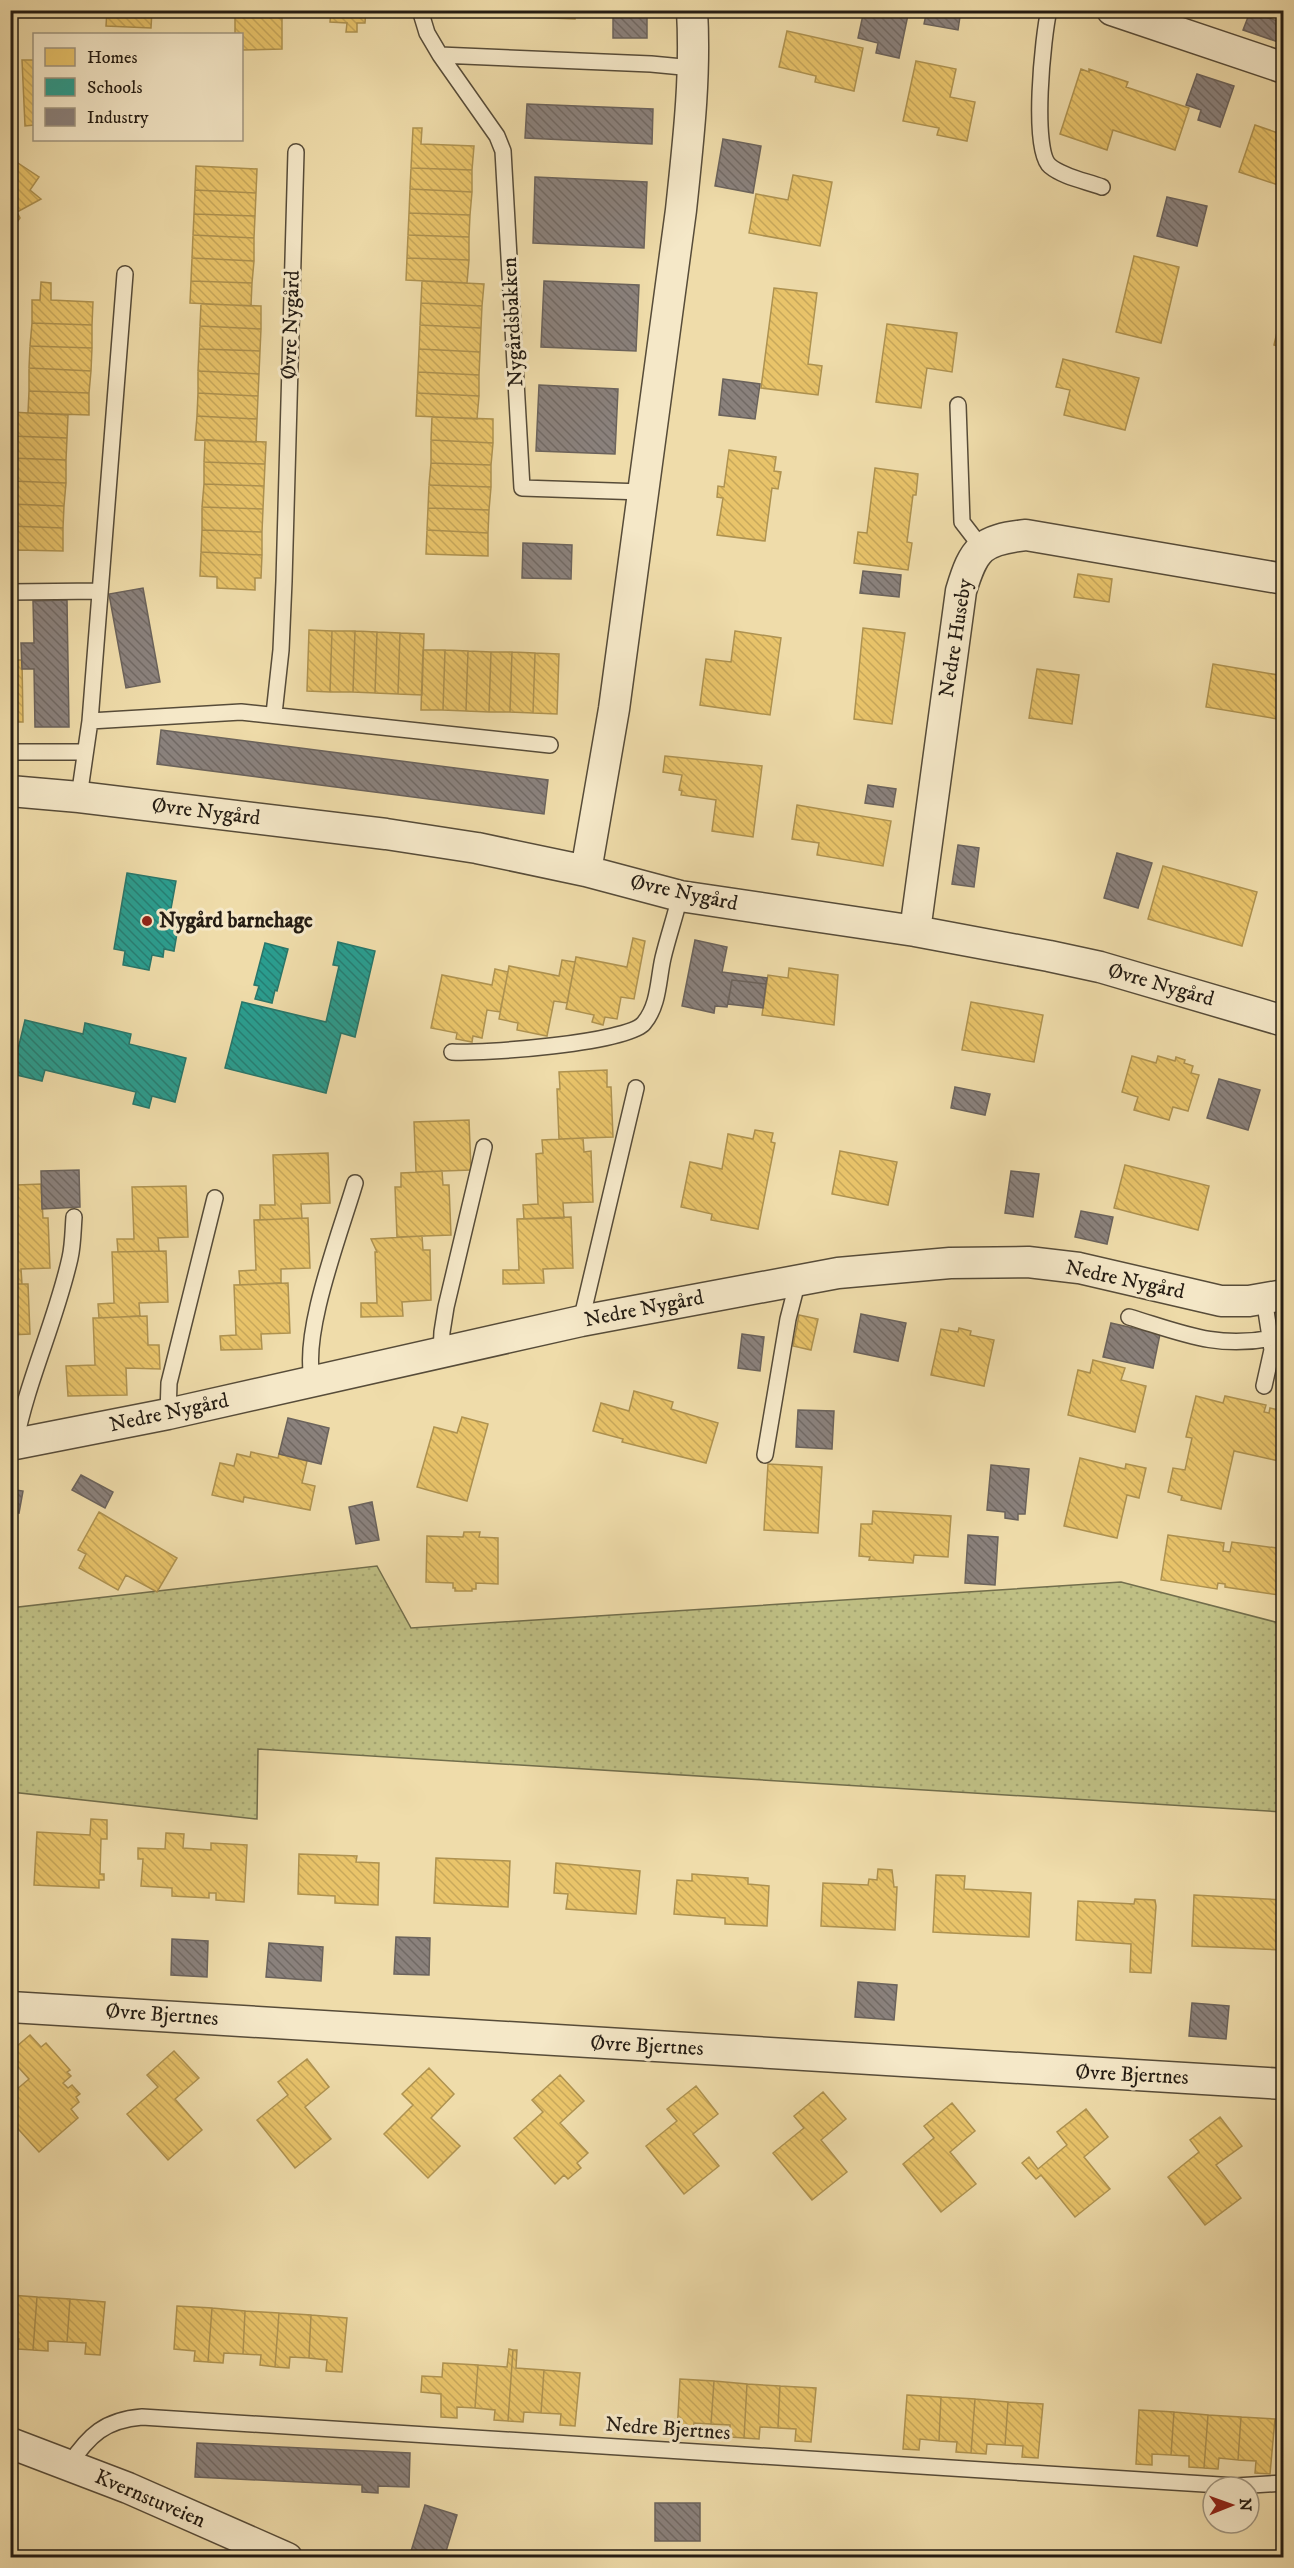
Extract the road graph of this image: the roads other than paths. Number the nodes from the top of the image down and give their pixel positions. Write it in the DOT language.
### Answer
graph roads {
  1 [pos="420,10"];
  2 [pos="692,10"];
  3 [pos="1048,10"];
  4 [pos="1112,10"];
  5 [pos="440,55"];
  6 [pos="693,68"];
  7 [pos="1284,68"];
  8 [pos="296,152"];
  9 [pos="1102,187"];
  10 [pos="125,274"];
  11 [pos="958,405"];
  12 [pos="643,492"];
  13 [pos="982,548"];
  14 [pos="1284,579"];
  15 [pos="100,591"];
  16 [pos="10,592"];
  17 [pos="274,714"];
  18 [pos="90,721"];
  19 [pos="550,745"];
  20 [pos="10,752"];
  21 [pos="85,752"];
  22 [pos="10,791"];
  23 [pos="79,797"];
  24 [pos="586,871"];
  25 [pos="680,896"];
  26 [pos="915,931"];
  27 [pos="1284,1021"];
  28 [pos="452,1052"];
  29 [pos="636,1088"];
  30 [pos="484,1148"];
  31 [pos="355,1183"];
  32 [pos="215,1198"];
  33 [pos="74,1216"];
  34 [pos="798,1280"];
  35 [pos="1274,1296"];
  36 [pos="1129,1317"];
  37 [pos="581,1321"];
  38 [pos="1272,1338"];
  39 [pos="441,1353"];
  40 [pos="313,1381"];
  41 [pos="1264,1386"];
  42 [pos="168,1414"];
  43 [pos="13,1445"];
  44 [pos="765,1455"];
  45 [pos="10,2007"];
  46 [pos="1284,2084"];
  47 [pos="10,2443"];
  48 [pos="69,2465"];
  49 [pos="1284,2483"];
  50 [pos="287,2558"];
  1 -- 5 [label="lane, Nygårdsbakken"];
  2 -- 6 [label="street"];
  3 -- 9 [label="lane"];
  4 -- 7 [label="street"];
  5 -- 6 [label="lane"];
  5 -- 12 [label="lane, Nygårdsbakken"];
  6 -- 12 [label="street"];
  8 -- 17 [label="lane, Øvre Nygård"];
  10 -- 15 [label="lane"];
  11 -- 13 [label="lane"];
  12 -- 24 [label="street"];
  13 -- 14 [label="street"];
  13 -- 26 [label="street, Nedre Huseby"];
  15 -- 16 [label="lane"];
  15 -- 18 [label="lane"];
  17 -- 18 [label="lane"];
  17 -- 19 [label="lane"];
  18 -- 21 [label="lane"];
  20 -- 21 [label="lane"];
  21 -- 23 [label="lane"];
  22 -- 23 [label="street, Øvre Nygård"];
  23 -- 24 [label="street, Øvre Nygård"];
  24 -- 25 [label="street, Øvre Nygård"];
  25 -- 26 [label="street, Øvre Nygård"];
  25 -- 28 [label="lane"];
  26 -- 27 [label="street, Øvre Nygård"];
  29 -- 37 [label="lane"];
  30 -- 39 [label="lane"];
  31 -- 40 [label="lane"];
  32 -- 42 [label="lane"];
  33 -- 43 [label="lane"];
  34 -- 35 [label="street, Nedre Nygård"];
  34 -- 37 [label="street, Nedre Nygård"];
  34 -- 44 [label="lane"];
  35 -- 38 [label="lane"];
  36 -- 38 [label="lane"];
  37 -- 39 [label="street, Nedre Nygård"];
  38 -- 41 [label="lane"];
  39 -- 40 [label="street, Nedre Nygård"];
  40 -- 42 [label="street, Nedre Nygård"];
  42 -- 43 [label="street, Nedre Nygård"];
  45 -- 46 [label="street, Øvre Bjertnes"];
  47 -- 48 [label="street, Kvernstuveien"];
  48 -- 49 [label="lane, Nedre Bjertnes"];
  48 -- 50 [label="street, Kvernstuveien"];
}
